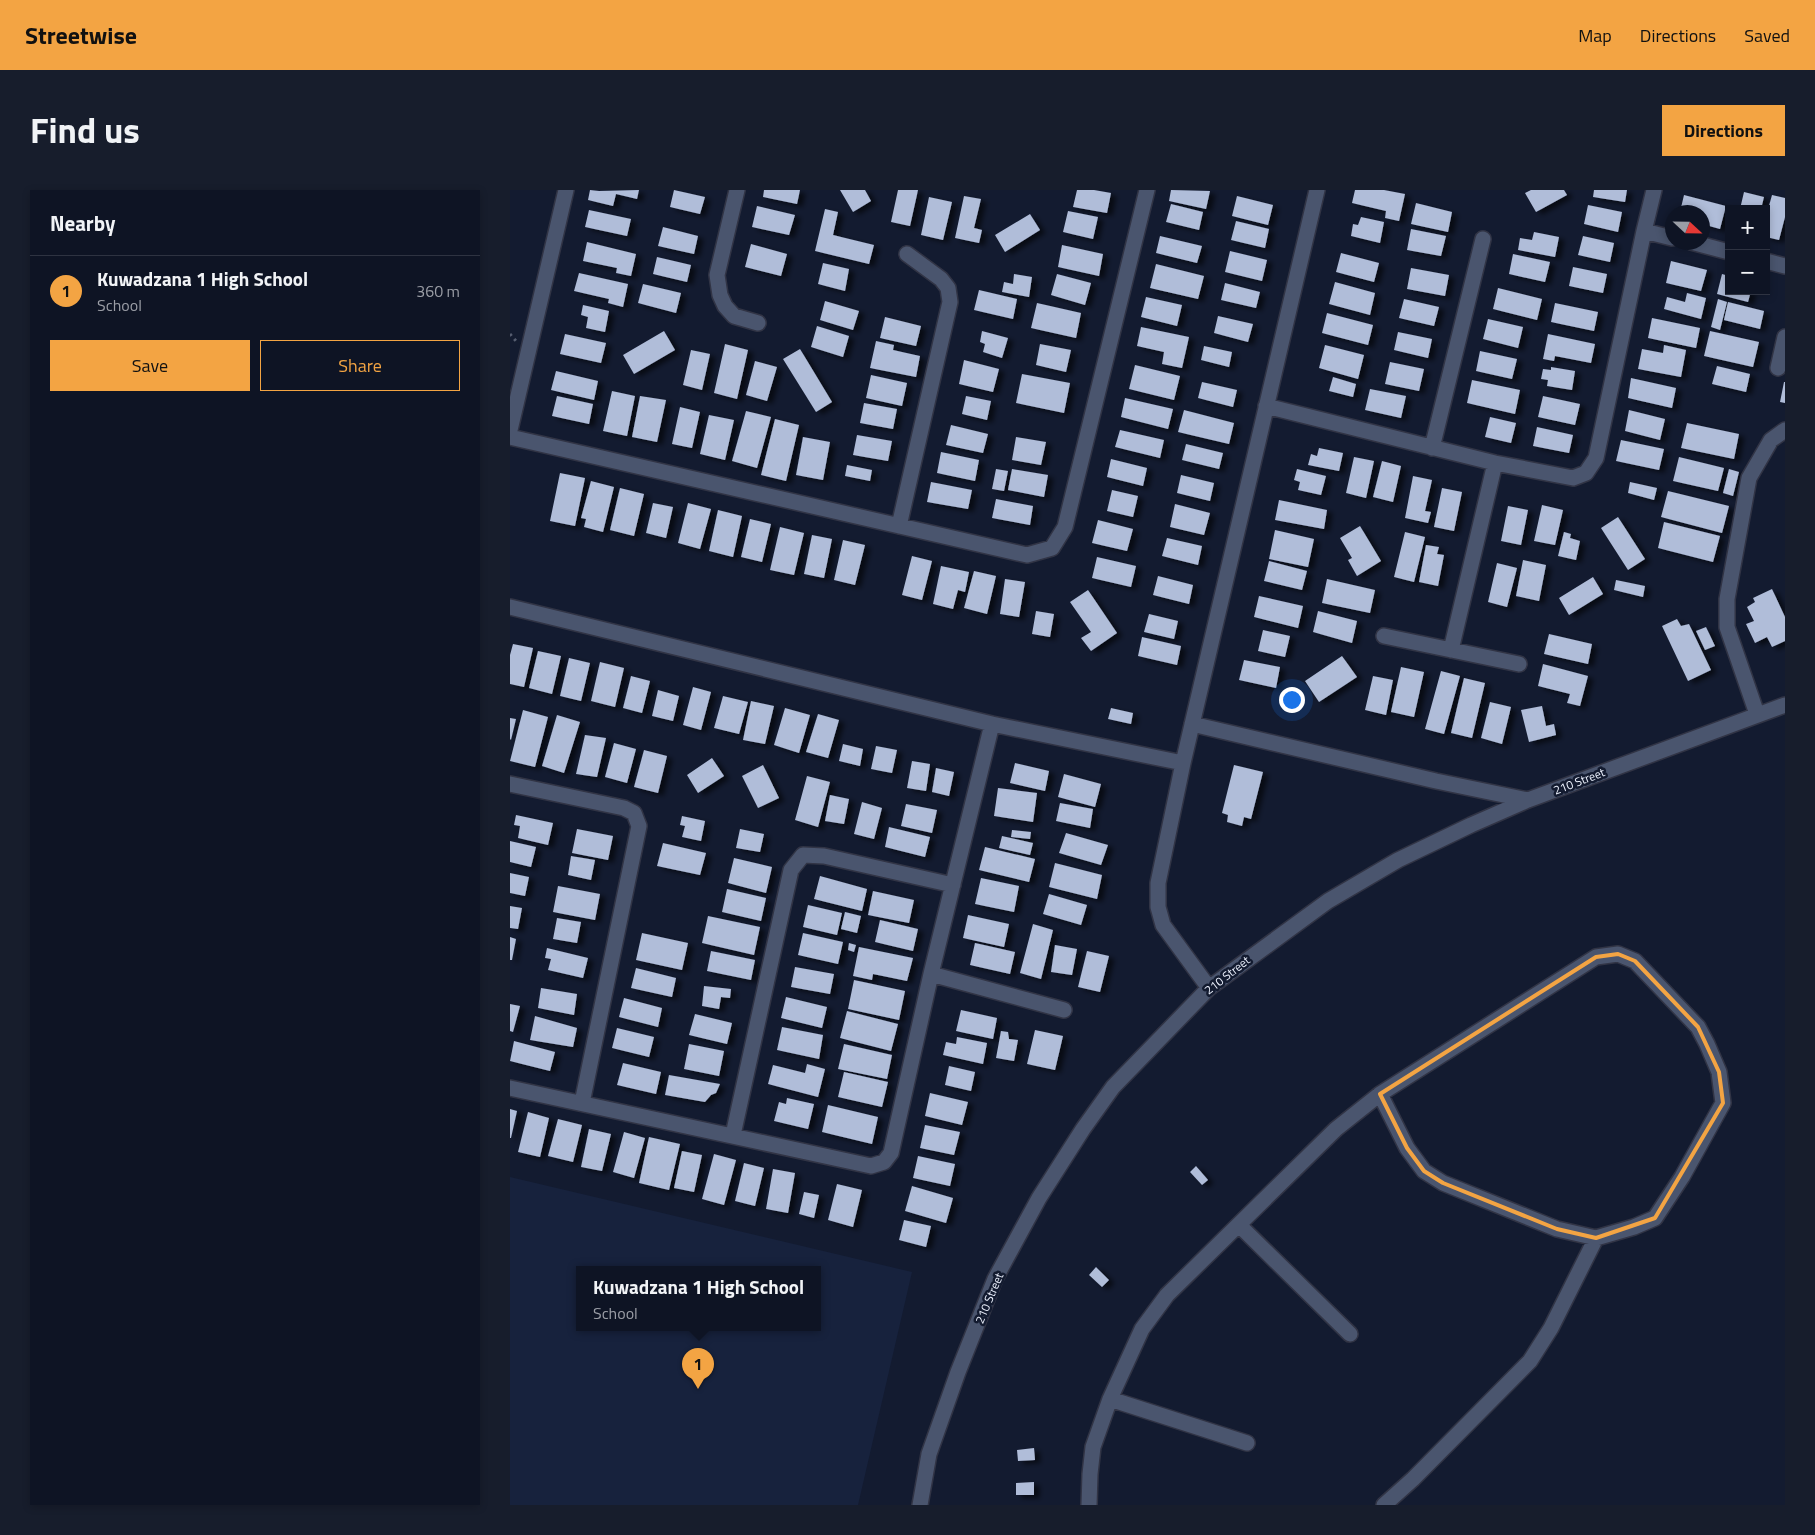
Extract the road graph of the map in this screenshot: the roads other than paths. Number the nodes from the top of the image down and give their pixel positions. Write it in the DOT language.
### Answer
graph roads {
  1 [pos="566,190"];
  2 [pos="737,190"];
  3 [pos="1147,190"];
  4 [pos="1317,190"];
  5 [pos="1654,190"];
  6 [pos="1644,231"];
  7 [pos="1665,236"];
  8 [pos="1483,239"];
  9 [pos="1710,247"];
  10 [pos="1725,251"];
  11 [pos="907,254"];
  12 [pos="1770,262"];
  13 [pos="1785,266"];
  14 [pos="758,323"];
  15 [pos="1785,337"];
  16 [pos="1778,368"];
  17 [pos="1266,406"];
  18 [pos="510,430"];
  19 [pos="1785,430"];
  20 [pos="510,436"];
  21 [pos="1432,448"];
  22 [pos="1495,463"];
  23 [pos="899,526"];
  24 [pos="510,607"];
  25 [pos="1384,636"];
  26 [pos="1451,650"];
  27 [pos="1519,664"];
  28 [pos="1785,705"];
  29 [pos="1757,714"];
  30 [pos="992,724"];
  31 [pos="1192,724"];
  32 [pos="1183,763"];
  33 [pos="510,784"];
  34 [pos="1528,800"];
  35 [pos="952,885"];
  36 [pos="931,974"];
  37 [pos="1209,988"];
  38 [pos="1064,1010"];
  39 [pos="510,1088"];
  40 [pos="1380,1094"];
  41 [pos="582,1103"];
  42 [pos="733,1135"];
  43 [pos="1239,1225"];
  44 [pos="1596,1238"];
  45 [pos="1350,1334"];
  46 [pos="1110,1399"];
  47 [pos="1247,1443"];
  48 [pos="920,1505"];
  49 [pos="1089,1505"];
  50 [pos="1384,1505"];
  1 -- 18 [label="street"];
  2 -- 14 [label="street"];
  3 -- 23 [label="street"];
  4 -- 17 [label="street"];
  5 -- 6 [label="street"];
  6 -- 7 [label="street"];
  6 -- 22 [label="street"];
  8 -- 21 [label="street"];
  9 -- 10 [label="street"];
  11 -- 23 [label="street"];
  12 -- 13 [label="street"];
  15 -- 16 [label="street"];
  17 -- 21 [label="street"];
  17 -- 31 [label="street"];
  19 -- 29 [label="street"];
  20 -- 23 [label="street"];
  21 -- 22 [label="street"];
  22 -- 26 [label="street"];
  24 -- 30 [label="street"];
  25 -- 26 [label="street"];
  26 -- 27 [label="street"];
  28 -- 29 [label="street, 210 Street"];
  29 -- 34 [label="street, 210 Street"];
  30 -- 32 [label="street"];
  30 -- 35 [label="street"];
  31 -- 32 [label="street"];
  31 -- 34 [label="street"];
  32 -- 37 [label="street"];
  33 -- 41 [label="street"];
  34 -- 37 [label="street, 210 Street"];
  35 -- 36 [label="street"];
  35 -- 42 [label="street"];
  36 -- 38 [label="street"];
  36 -- 42 [label="street"];
  37 -- 48 [label="street, 210 Street"];
  39 -- 41 [label="street"];
  40 -- 43 [label="street"];
  40 -- 44 [label="street"];
  40 -- 44 [label="street"];
  41 -- 42 [label="street"];
  43 -- 45 [label="street"];
  43 -- 46 [label="street"];
  44 -- 50 [label="street"];
  46 -- 47 [label="street"];
  46 -- 49 [label="street"];
}
